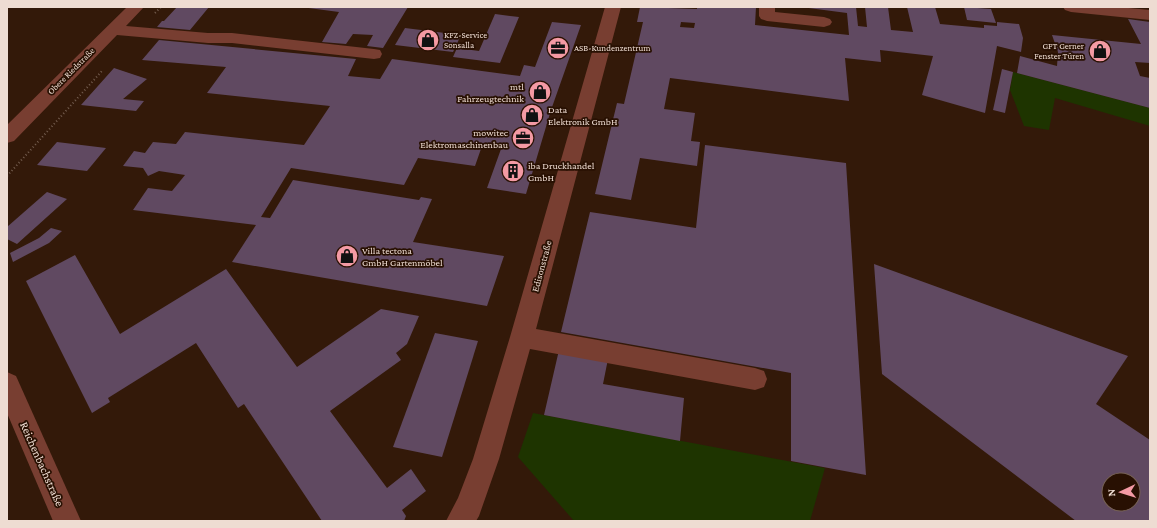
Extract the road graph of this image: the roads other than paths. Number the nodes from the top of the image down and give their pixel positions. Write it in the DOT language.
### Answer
graph roads {
  1 [pos="136,7"];
  2 [pos="613,7"];
  3 [pos="767,7"];
  4 [pos="1070,7"];
  5 [pos="1150,15"];
  6 [pos="824,22"];
  7 [pos="113,30"];
  8 [pos="374,54"];
  9 [pos="7,136"];
  10 [pos="522,337"];
  11 [pos="755,379"];
  12 [pos="7,384"];
  13 [pos="67,521"];
  14 [pos="460,521"];
  1 -- 7 [label="street, Obere Riedstraße"];
  2 -- 10 [label="street, Edisonstraße"];
  3 -- 6 [label="street"];
  4 -- 5 [label="street"];
  7 -- 8 [label="street"];
  7 -- 9 [label="street, Obere Riedstraße"];
  10 -- 11 [label="street"];
  10 -- 14 [label="street, Edisonstraße"];
  12 -- 13 [label="street, Reichenbachstraße"];
}
